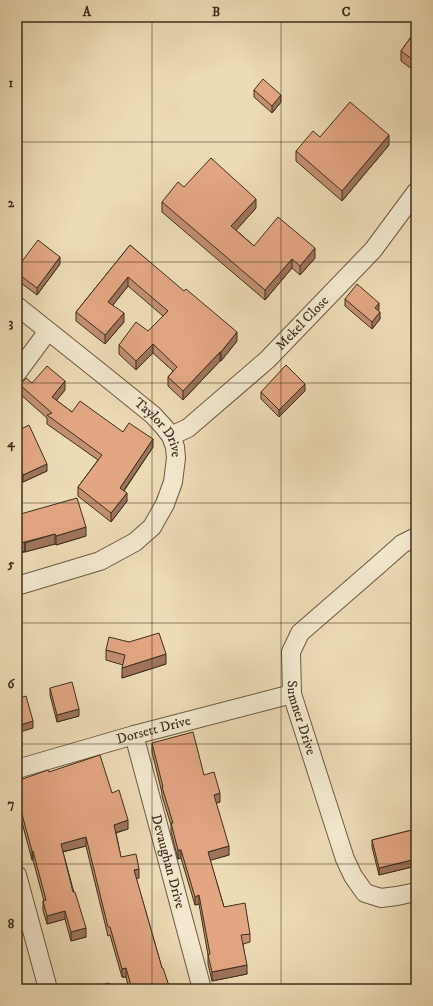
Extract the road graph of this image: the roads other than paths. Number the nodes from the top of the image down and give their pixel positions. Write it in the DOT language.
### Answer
graph roads {
  1 [pos="416,192"];
  2 [pos="17,306"];
  3 [pos="48,331"];
  4 [pos="17,373"];
  5 [pos="171,436"];
  6 [pos="416,537"];
  7 [pos="17,586"];
  8 [pos="292,694"];
  9 [pos="134,735"];
  10 [pos="17,770"];
  11 [pos="17,875"];
  12 [pos="416,892"];
  13 [pos="48,989"];
  14 [pos="202,989"];
  1 -- 5 [label="street, Mekel Close"];
  2 -- 3 [label="street, Taylor Drive"];
  3 -- 4 [label="street"];
  3 -- 5 [label="street, Taylor Drive"];
  5 -- 7 [label="street, Taylor Drive"];
  6 -- 8 [label="street, Sumner Drive"];
  8 -- 9 [label="street, Dorsett Drive"];
  8 -- 12 [label="street, Sumner Drive"];
  9 -- 10 [label="street, Dorsett Drive"];
  9 -- 14 [label="street, Devaughan Drive"];
  11 -- 13 [label="street"];
}
